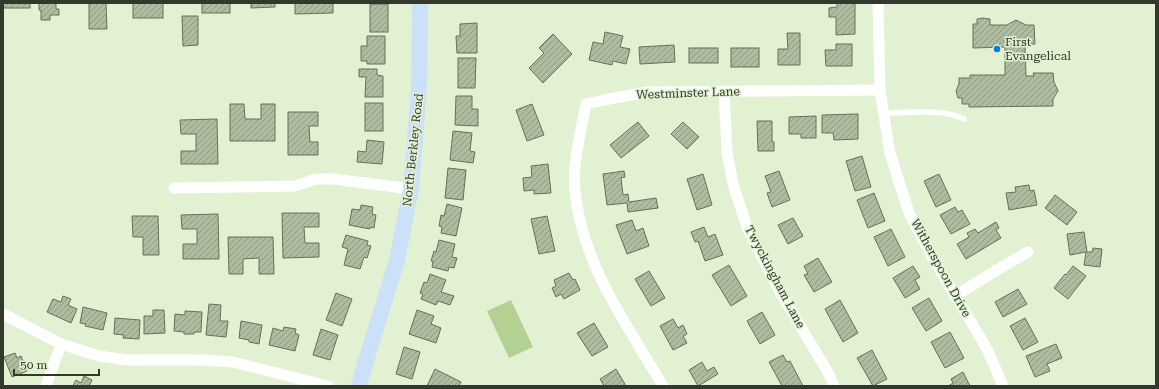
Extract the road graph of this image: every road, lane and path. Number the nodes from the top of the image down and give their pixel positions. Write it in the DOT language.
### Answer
graph roads {
  1 [pos="420,3"];
  2 [pos="878,3"];
  3 [pos="880,90"];
  4 [pos="724,92"];
  5 [pos="883,113"];
  6 [pos="964,119"];
  7 [pos="174,188"];
  8 [pos="411,188"];
  9 [pos="1028,252"];
  10 [pos="956,296"];
  11 [pos="3,314"];
  12 [pos="61,344"];
  13 [pos="46,386"];
  14 [pos="328,386"];
  15 [pos="360,386"];
  16 [pos="663,386"];
  17 [pos="834,386"];
  18 [pos="1003,386"];
  1 -- 8 [label="street, North Berkley Road"];
  2 -- 3 [label="street, Witherspoon Drive"];
  3 -- 4 [label="street, Westminster Lane"];
  3 -- 5 [label="street, Witherspoon Drive"];
  4 -- 16 [label="street, Westminster Lane"];
  4 -- 17 [label="street, Twyckingham Lane"];
  5 -- 6 [label="lane"];
  5 -- 10 [label="street, Witherspoon Drive"];
  7 -- 8 [label="street"];
  8 -- 15 [label="street, North Berkley Road"];
  9 -- 10 [label="street"];
  10 -- 18 [label="street, Witherspoon Drive"];
  11 -- 12 [label="street"];
  12 -- 13 [label="street"];
  12 -- 14 [label="street"];
}
